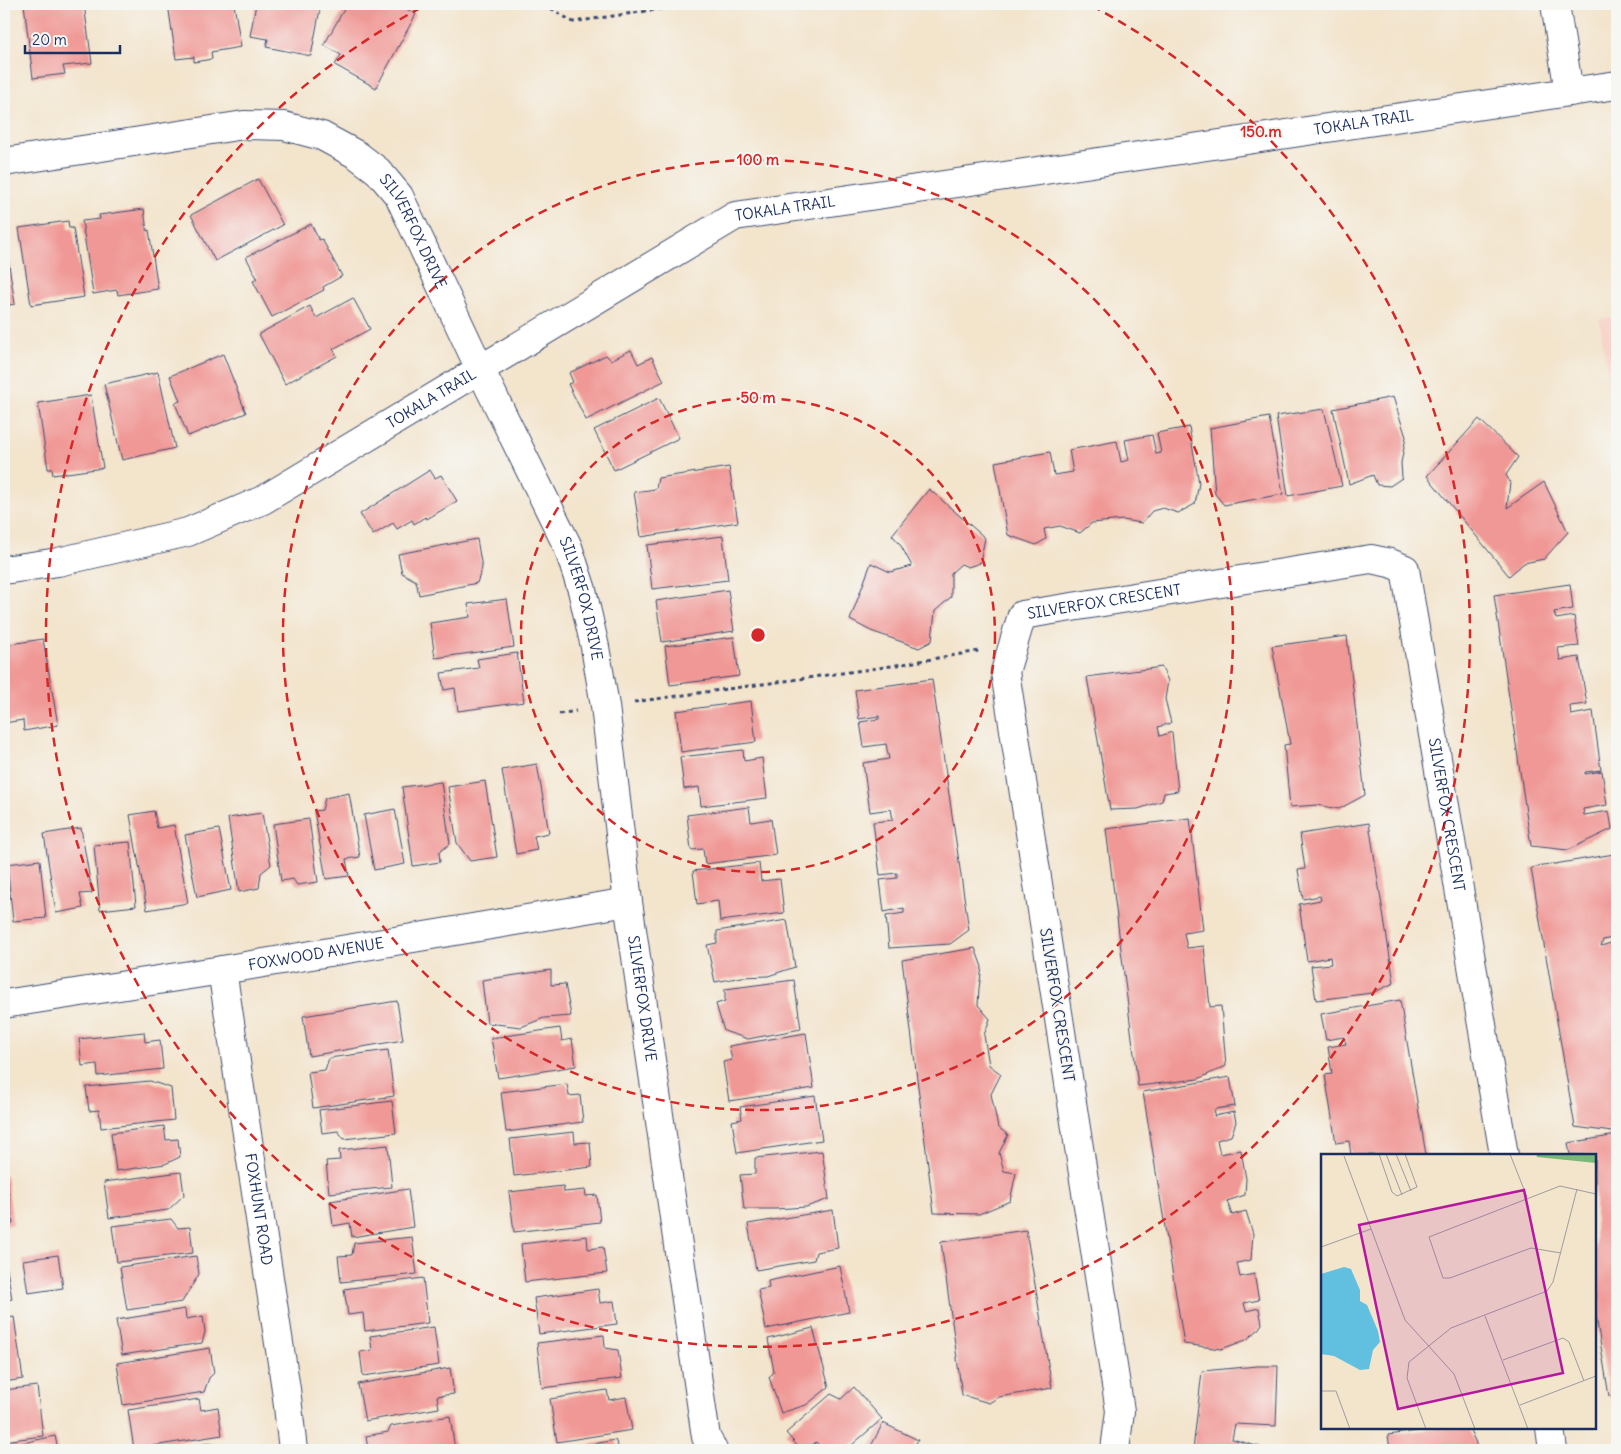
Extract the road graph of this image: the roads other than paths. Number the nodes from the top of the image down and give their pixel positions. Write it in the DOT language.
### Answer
graph roads {
  1 [pos="1556,4"];
  2 [pos="1617,85"];
  3 [pos="1568,92"];
  4 [pos="4,162"];
  5 [pos="480,369"];
  6 [pos="4,570"];
  7 [pos="628,902"];
  8 [pos="222,970"];
  9 [pos="4,1004"];
  10 [pos="1504,1154"];
  11 [pos="1550,1429"];
  12 [pos="293,1450"];
  13 [pos="713,1450"];
  14 [pos="1115,1450"];
  15 [pos="1554,1450"];
  1 -- 3 [label="street"];
  2 -- 3 [label="street, TOKALA TRAIL"];
  3 -- 5 [label="street, TOKALA TRAIL"];
  4 -- 5 [label="street, SILVERFOX DRIVE"];
  5 -- 6 [label="street, TOKALA TRAIL"];
  5 -- 7 [label="street, SILVERFOX DRIVE"];
  7 -- 8 [label="street, FOXWOOD AVENUE"];
  7 -- 13 [label="street, SILVERFOX DRIVE"];
  8 -- 9 [label="street, FOXWOOD AVENUE"];
  8 -- 12 [label="street, FOXHUNT ROAD"];
  10 -- 14 [label="street, SILVERFOX CRESCENT"];
  11 -- 15 [label="street"];
}
